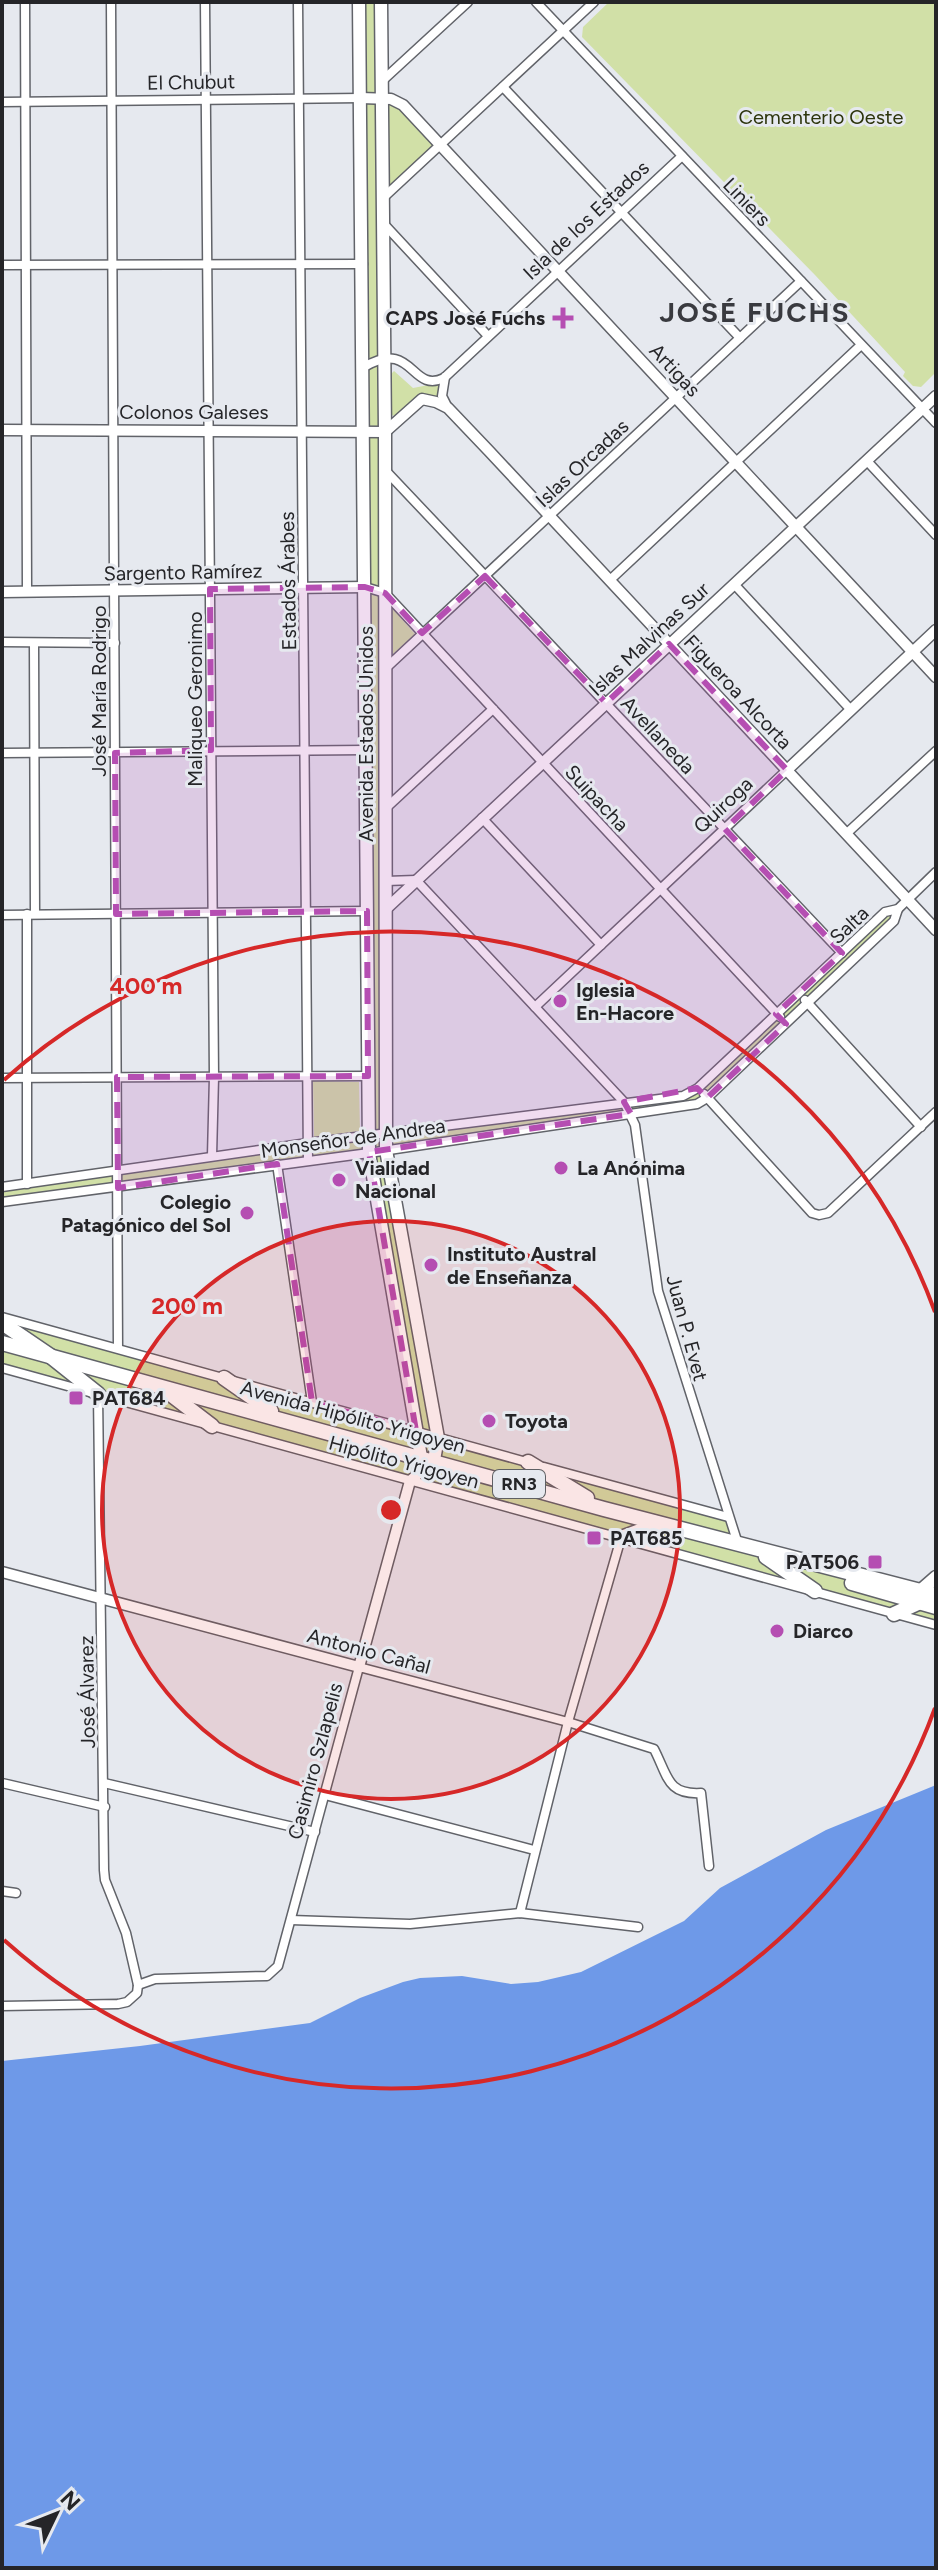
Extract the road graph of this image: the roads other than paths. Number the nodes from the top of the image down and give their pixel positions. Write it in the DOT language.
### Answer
graph roads {
  1 [pos="25,2"];
  2 [pos="111,2"];
  3 [pos="205,2"];
  4 [pos="298,2"];
  5 [pos="359,2"];
  6 [pos="381,2"];
  7 [pos="468,2"];
  8 [pos="536,2"];
  9 [pos="594,2"];
  10 [pos="563,31"];
  11 [pos="381,82"];
  12 [pos="503,87"];
  13 [pos="381,97"];
  14 [pos="361,98"];
  15 [pos="299,99"];
  16 [pos="206,100"];
  17 [pos="112,101"];
  18 [pos="2,102"];
  19 [pos="25,102"];
  20 [pos="438,145"];
  21 [pos="682,156"];
  22 [pos="383,199"];
  23 [pos="621,212"];
  24 [pos="382,222"];
  25 [pos="207,264"];
  26 [pos="301,264"];
  27 [pos="363,264"];
  28 [pos="2,265"];
  29 [pos="26,265"];
  30 [pos="113,265"];
  31 [pos="558,272"];
  32 [pos="801,281"];
  33 [pos="488,336"];
  34 [pos="740,338"];
  35 [pos="861,345"];
  36 [pos="383,358"];
  37 [pos="364,367"];
  38 [pos="446,377"];
  39 [pos="936,396"];
  40 [pos="676,398"];
  41 [pos="448,408"];
  42 [pos="922,409"];
  43 [pos="936,423"];
  44 [pos="2,430"];
  45 [pos="26,430"];
  46 [pos="113,430"];
  47 [pos="209,430"];
  48 [pos="302,430"];
  49 [pos="365,431"];
  50 [pos="385,432"];
  51 [pos="867,461"];
  52 [pos="736,462"];
  53 [pos="385,470"];
  54 [pos="549,515"];
  55 [pos="796,526"];
  56 [pos="936,535"];
  57 [pos="485,576"];
  58 [pos="610,580"];
  59 [pos="734,584"];
  60 [pos="365,587"];
  61 [pos="304,588"];
  62 [pos="210,589"];
  63 [pos="114,590"];
  64 [pos="27,591"];
  65 [pos="2,592"];
  66 [pos="385,593"];
  67 [pos="936,630"];
  68 [pos="422,633"];
  69 [pos="2,642"];
  70 [pos="34,643"];
  71 [pos="115,643"];
  72 [pos="669,644"];
  73 [pos="913,652"];
  74 [pos="386,668"];
  75 [pos="936,677"];
  76 [pos="606,703"];
  77 [pos="493,709"];
  78 [pos="851,710"];
  79 [pos="211,750"];
  80 [pos="305,750"];
  81 [pos="366,750"];
  82 [pos="936,751"];
  83 [pos="34,752"];
  84 [pos="2,753"];
  85 [pos="115,753"];
  86 [pos="542,762"];
  87 [pos="787,770"];
  88 [pos="386,808"];
  89 [pos="482,818"];
  90 [pos="725,829"];
  91 [pos="846,834"];
  92 [pos="936,872"];
  93 [pos="416,880"];
  94 [pos="386,881"];
  95 [pos="660,889"];
  96 [pos="907,900"];
  97 [pos="386,909"];
  98 [pos="898,909"];
  99 [pos="367,911"];
  100 [pos="213,913"];
  101 [pos="307,913"];
  102 [pos="31,914"];
  103 [pos="116,914"];
  104 [pos="2,915"];
  105 [pos="936,930"];
  106 [pos="601,945"];
  107 [pos="842,953"];
  108 [pos="799,993"];
  109 [pos="808,1003"];
  110 [pos="535,1007"];
  111 [pos="776,1014"];
  112 [pos="786,1024"];
  113 [pos="368,1076"];
  114 [pos="117,1077"];
  115 [pos="214,1077"];
  116 [pos="308,1077"];
  117 [pos="2,1078"];
  118 [pos="27,1078"];
  119 [pos="702,1093"];
  120 [pos="624,1102"];
  121 [pos="936,1112"];
  122 [pos="631,1114"];
  123 [pos="921,1127"];
  124 [pos="386,1133"];
  125 [pos="369,1136"];
  126 [pos="308,1143"];
  127 [pos="386,1150"];
  128 [pos="369,1153"];
  129 [pos="212,1156"];
  130 [pos="308,1160"];
  131 [pos="277,1164"];
  132 [pos="118,1171"];
  133 [pos="27,1184"];
  134 [pos="2,1187"];
  135 [pos="118,1188"];
  136 [pos="2,1202"];
  137 [pos="2,1320"];
  138 [pos="2,1343"];
  139 [pos="118,1348"];
  140 [pos="49,1355"];
  141 [pos="2,1368"];
  142 [pos="224,1378"];
  143 [pos="158,1385"];
  144 [pos="98,1394"];
  145 [pos="312,1402"];
  146 [pos="281,1418"];
  147 [pos="212,1426"];
  148 [pos="416,1431"];
  149 [pos="438,1438"];
  150 [pos="428,1459"];
  151 [pos="528,1462"];
  152 [pos="413,1478"];
  153 [pos="604,1509"];
  154 [pos="728,1517"];
  155 [pos="660,1524"];
  156 [pos="621,1538"];
  157 [pos="738,1544"];
  158 [pos="766,1557"];
  159 [pos="2,1572"];
  160 [pos="936,1577"];
  161 [pos="815,1591"];
  162 [pos="936,1595"];
  163 [pos="919,1597"];
  164 [pos="102,1600"];
  165 [pos="936,1607"];
  166 [pos="894,1614"];
  167 [pos="936,1625"];
  168 [pos="359,1667"];
  169 [pos="568,1722"];
  170 [pos="2,1783"];
  171 [pos="104,1783"];
  172 [pos="325,1795"];
  173 [pos="105,1807"];
  174 [pos="315,1832"];
  175 [pos="534,1850"];
  176 [pos="709,1866"];
  177 [pos="2,1891"];
  178 [pos="16,1893"];
  179 [pos="520,1913"];
  180 [pos="291,1920"];
  181 [pos="638,1927"];
  182 [pos="138,1985"];
  183 [pos="2,2006"];
  1 -- 19 [label="street"];
  2 -- 17 [label="street, José María Rodrigo"];
  3 -- 16 [label="street, Maliqueo Geronimo"];
  4 -- 15 [label="street, Estados Árabes"];
  5 -- 14 [label="main road, Avenida Estados Unidos"];
  6 -- 11 [label="main road, Avenida Estados Unidos"];
  7 -- 11 [label="street"];
  8 -- 10 [label="street, Liniers"];
  9 -- 10 [label="street"];
  10 -- 12 [label="street"];
  10 -- 21 [label="street, Liniers"];
  11 -- 13 [label="main road, Avenida Estados Unidos"];
  12 -- 20 [label="street"];
  12 -- 23 [label="street"];
  13 -- 14 [label="street, El Chubut"];
  13 -- 20 [label="street, Artigas"];
  13 -- 22 [label="main road, Avenida Estados Unidos"];
  14 -- 15 [label="street, El Chubut"];
  14 -- 27 [label="main road, Avenida Estados Unidos"];
  15 -- 16 [label="street, El Chubut"];
  15 -- 26 [label="street, Estados Árabes"];
  16 -- 17 [label="street, El Chubut"];
  16 -- 25 [label="street, Maliqueo Geronimo"];
  17 -- 19 [label="street, El Chubut"];
  17 -- 30 [label="street, José María Rodrigo"];
  18 -- 19 [label="street, El Chubut"];
  19 -- 29 [label="street"];
  20 -- 22 [label="street"];
  20 -- 31 [label="street, Artigas"];
  21 -- 23 [label="street, Isla de los Estados"];
  21 -- 32 [label="street, Liniers"];
  22 -- 24 [label="main road, Avenida Estados Unidos"];
  23 -- 31 [label="street, Isla de los Estados"];
  23 -- 34 [label="street"];
  24 -- 33 [label="street"];
  24 -- 36 [label="main road, Avenida Estados Unidos"];
  25 -- 26 [label="street"];
  25 -- 30 [label="street"];
  25 -- 47 [label="street, Maliqueo Geronimo"];
  26 -- 27 [label="street"];
  26 -- 48 [label="street, Estados Árabes"];
  27 -- 37 [label="main road, Avenida Estados Unidos"];
  28 -- 29 [label="street"];
  29 -- 30 [label="street"];
  29 -- 45 [label="street"];
  30 -- 46 [label="street, José María Rodrigo"];
  31 -- 33 [label="street, Isla de los Estados"];
  31 -- 40 [label="street, Artigas"];
  32 -- 34 [label="street, Islas Orcadas"];
  32 -- 35 [label="street, Liniers"];
  33 -- 38 [label="street, Isla de los Estados"];
  34 -- 40 [label="street, Islas Orcadas"];
  35 -- 42 [label="street, Liniers"];
  35 -- 52 [label="street"];
  36 -- 37 [label="street"];
  36 -- 38 [label="street"];
  36 -- 50 [label="main road, Avenida Estados Unidos"];
  37 -- 49 [label="main road, Avenida Estados Unidos"];
  38 -- 41 [label="street"];
  39 -- 42 [label="street, Islas Malvinas Sur"];
  40 -- 52 [label="street, Artigas"];
  40 -- 54 [label="street, Islas Orcadas"];
  41 -- 50 [label="street"];
  41 -- 54 [label="street, Figueroa Alcorta"];
  42 -- 43 [label="street, Liniers"];
  42 -- 51 [label="street, Islas Malvinas Sur"];
  44 -- 45 [label="street, Colonos Galeses"];
  45 -- 46 [label="street, Colonos Galeses"];
  45 -- 64 [label="street"];
  46 -- 47 [label="street, Colonos Galeses"];
  46 -- 63 [label="street, José María Rodrigo"];
  47 -- 48 [label="street, Colonos Galeses"];
  47 -- 62 [label="street, Maliqueo Geronimo"];
  48 -- 49 [label="street, Colonos Galeses"];
  48 -- 61 [label="street, Estados Árabes"];
  49 -- 50 [label="street, Colonos Galeses"];
  49 -- 60 [label="main road, Avenida Estados Unidos"];
  50 -- 53 [label="main road, Avenida Estados Unidos"];
  51 -- 55 [label="street, Islas Malvinas Sur"];
  51 -- 56 [label="street"];
  52 -- 55 [label="street, Artigas"];
  52 -- 58 [label="street"];
  53 -- 57 [label="street, Avellaneda"];
  53 -- 66 [label="main road, Avenida Estados Unidos"];
  54 -- 57 [label="street, Islas Orcadas"];
  54 -- 58 [label="street, Figueroa Alcorta"];
  55 -- 59 [label="street, Islas Malvinas Sur"];
  55 -- 73 [label="street, Artigas"];
  57 -- 68 [label="street, Islas Orcadas"];
  57 -- 76 [label="street, Avellaneda"];
  58 -- 72 [label="street, Figueroa Alcorta"];
  59 -- 72 [label="street, Islas Malvinas Sur"];
  59 -- 78 [label="street"];
  60 -- 61 [label="street, Sargento Ramírez"];
  60 -- 66 [label="street"];
  60 -- 81 [label="main road, Avenida Estados Unidos"];
  61 -- 62 [label="street, Sargento Ramírez"];
  61 -- 80 [label="street, Estados Árabes"];
  62 -- 63 [label="street, Sargento Ramírez"];
  62 -- 79 [label="street, Maliqueo Geronimo"];
  63 -- 64 [label="street, Sargento Ramírez"];
  63 -- 71 [label="street, José María Rodrigo"];
  64 -- 65 [label="street, Sargento Ramírez"];
  66 -- 68 [label="street, Suipacha"];
  66 -- 74 [label="main road, Avenida Estados Unidos"];
  67 -- 73 [label="street, Quiroga"];
  68 -- 74 [label="street, Islas Orcadas"];
  68 -- 77 [label="street, Suipacha"];
  69 -- 70 [label="street"];
  70 -- 71 [label="street"];
  70 -- 83 [label="street"];
  71 -- 85 [label="street, José María Rodrigo"];
  72 -- 76 [label="street, Islas Malvinas Sur"];
  72 -- 87 [label="street, Figueroa Alcorta"];
  73 -- 75 [label="street, Artigas"];
  73 -- 78 [label="street, Quiroga"];
  74 -- 88 [label="main road, Avenida Estados Unidos"];
  76 -- 86 [label="street, Islas Malvinas Sur"];
  76 -- 90 [label="street, Avellaneda"];
  77 -- 86 [label="street, Suipacha"];
  77 -- 88 [label="street"];
  78 -- 87 [label="street, Quiroga"];
  79 -- 80 [label="street"];
  79 -- 85 [label="street"];
  79 -- 100 [label="street, Maliqueo Geronimo"];
  80 -- 81 [label="street"];
  80 -- 101 [label="street, Estados Árabes"];
  81 -- 99 [label="main road, Avenida Estados Unidos"];
  82 -- 91 [label="street"];
  83 -- 84 [label="street"];
  83 -- 85 [label="street"];
  83 -- 102 [label="street"];
  85 -- 103 [label="street, José María Rodrigo"];
  86 -- 89 [label="street, Islas Malvinas Sur"];
  86 -- 95 [label="street, Suipacha"];
  87 -- 90 [label="street, Quiroga"];
  87 -- 91 [label="street, Figueroa Alcorta"];
  88 -- 94 [label="main road, Avenida Estados Unidos"];
  89 -- 93 [label="street, Islas Malvinas Sur"];
  89 -- 106 [label="street"];
  90 -- 95 [label="street, Quiroga"];
  90 -- 107 [label="street, Avellaneda"];
  91 -- 96 [label="street, Figueroa Alcorta"];
  92 -- 96 [label="street"];
  93 -- 94 [label="street"];
  93 -- 97 [label="street, Islas Malvinas Sur"];
  93 -- 110 [label="street, Juan P. Evet"];
  94 -- 97 [label="main road, Avenida Estados Unidos"];
  95 -- 106 [label="street, Quiroga"];
  95 -- 111 [label="street, Suipacha"];
  96 -- 98 [label="street"];
  96 -- 105 [label="street, Figueroa Alcorta"];
  97 -- 124 [label="main road, Avenida Estados Unidos"];
  98 -- 107 [label="street, Salta"];
  98 -- 109 [label="street, Salta"];
  99 -- 101 [label="street"];
  99 -- 113 [label="main road, Avenida Estados Unidos"];
  100 -- 101 [label="street"];
  100 -- 103 [label="street"];
  100 -- 115 [label="street, Maliqueo Geronimo"];
  101 -- 116 [label="street, Estados Árabes"];
  102 -- 103 [label="street"];
  102 -- 104 [label="street"];
  102 -- 118 [label="street"];
  103 -- 114 [label="street, José María Rodrigo"];
  106 -- 110 [label="street, Quiroga"];
  107 -- 108 [label="street, Salta"];
  108 -- 109 [label="street"];
  108 -- 111 [label="street, Salta"];
  109 -- 112 [label="street, Salta"];
  109 -- 123 [label="street"];
  110 -- 120 [label="street, Juan P. Evet"];
  111 -- 112 [label="street, Suipacha"];
  111 -- 119 [label="street, Salta"];
  112 -- 119 [label="street, Salta"];
  113 -- 116 [label="street"];
  113 -- 125 [label="main road, Avenida Estados Unidos"];
  114 -- 115 [label="street"];
  114 -- 118 [label="street"];
  114 -- 132 [label="street, José María Rodrigo"];
  115 -- 116 [label="street"];
  115 -- 129 [label="street, Maliqueo Geronimo"];
  116 -- 126 [label="street, Estados Árabes"];
  117 -- 118 [label="street"];
  118 -- 133 [label="street"];
  119 -- 120 [label="street, Monseñor de Andrea"];
  119 -- 122 [label="street, Monseñor de Andrea"];
  119 -- 123 [label="street"];
  120 -- 122 [label="street, Juan P. Evet"];
  120 -- 124 [label="street, Monseñor de Andrea"];
  121 -- 123 [label="street"];
  122 -- 127 [label="street, Monseñor de Andrea"];
  122 -- 154 [label="street, Juan P. Evet"];
  124 -- 125 [label="street, Monseñor de Andrea"];
  124 -- 127 [label="main road, Avenida Estados Unidos"];
  125 -- 126 [label="street, Monseñor de Andrea"];
  125 -- 128 [label="main road, Avenida Estados Unidos"];
  126 -- 129 [label="street, Monseñor de Andrea"];
  126 -- 130 [label="street, Estados Árabes"];
  127 -- 128 [label="street, Monseñor de Andrea"];
  127 -- 149 [label="main road, Avenida Estados Unidos"];
  128 -- 130 [label="street, Monseñor de Andrea"];
  128 -- 148 [label="main road, Avenida Estados Unidos"];
  129 -- 132 [label="street, Monseñor de Andrea"];
  130 -- 131 [label="street, Monseñor de Andrea"];
  131 -- 135 [label="street, Monseñor de Andrea"];
  131 -- 145 [label="street"];
  132 -- 133 [label="street, Monseñor de Andrea"];
  132 -- 135 [label="street, José María Rodrigo"];
  133 -- 134 [label="street, Monseñor de Andrea"];
  135 -- 136 [label="street, Monseñor de Andrea"];
  135 -- 139 [label="street, José María Rodrigo"];
  137 -- 139 [label="street, Hipólito Yrigoyen"];
  137 -- 140 [label="highway"];
  138 -- 140 [label="highway, Avenida Hipólito Yrigoyen / RN3"];
  139 -- 142 [label="street, Hipólito Yrigoyen"];
  140 -- 143 [label="highway, Avenida Hipólito Yrigoyen / RN3"];
  140 -- 144 [label="highway"];
  141 -- 144 [label="street, Hipólito Yrigoyen"];
  142 -- 145 [label="street, Hipólito Yrigoyen"];
  142 -- 146 [label="highway"];
  143 -- 146 [label="highway, Avenida Hipólito Yrigoyen / RN3"];
  143 -- 147 [label="highway"];
  144 -- 147 [label="street, Hipólito Yrigoyen"];
  144 -- 164 [label="street, José Álvarez"];
  145 -- 148 [label="street, Hipólito Yrigoyen"];
  146 -- 150 [label="highway, Avenida Hipólito Yrigoyen / RN3"];
  147 -- 152 [label="street, Hipólito Yrigoyen"];
  148 -- 149 [label="street, Hipólito Yrigoyen"];
  148 -- 150 [label="main road, Avenida Estados Unidos"];
  149 -- 150 [label="main road, Avenida Estados Unidos"];
  149 -- 151 [label="street, Hipólito Yrigoyen"];
  150 -- 152 [label="street, Casimiro Szlapelis"];
  150 -- 153 [label="highway, Avenida Hipólito Yrigoyen / RN3"];
  151 -- 153 [label="highway"];
  151 -- 154 [label="street, Hipólito Yrigoyen"];
  152 -- 156 [label="street, Hipólito Yrigoyen"];
  152 -- 168 [label="street, Casimiro Szlapelis"];
  153 -- 155 [label="highway, Avenida Hipólito Yrigoyen / RN3"];
  154 -- 157 [label="street, Juan P. Evet"];
  155 -- 156 [label="highway"];
  155 -- 157 [label="highway, Avenida Hipólito Yrigoyen / RN3"];
  156 -- 161 [label="street, Hipólito Yrigoyen"];
  156 -- 169 [label="street"];
  157 -- 158 [label="highway, Avenida Hipólito Yrigoyen / RN3"];
  157 -- 163 [label="highway, Avenida Hipólito Yrigoyen / RN3"];
  158 -- 161 [label="highway"];
  158 -- 163 [label="highway, Avenida Hipólito Yrigoyen / RN3"];
  159 -- 164 [label="street, Antonio Cañal"];
  160 -- 163 [label="main road"];
  161 -- 166 [label="street, Hipólito Yrigoyen"];
  162 -- 163 [label="highway, Avenida Hipólito Yrigoyen / RN3"];
  163 -- 165 [label="highway, Avenida Hipólito Yrigoyen / RN3"];
  163 -- 166 [label="highway"];
  164 -- 168 [label="street, Antonio Cañal"];
  164 -- 171 [label="street, José Álvarez"];
  166 -- 167 [label="street, Hipólito Yrigoyen"];
  168 -- 169 [label="street, Antonio Cañal"];
  168 -- 172 [label="street, Casimiro Szlapelis"];
  169 -- 175 [label="street"];
  169 -- 176 [label="street, Antonio Cañal"];
  170 -- 173 [label="street"];
  171 -- 173 [label="street, José Álvarez"];
  171 -- 174 [label="street"];
  172 -- 174 [label="street, Casimiro Szlapelis"];
  172 -- 175 [label="street"];
  173 -- 182 [label="street, José Álvarez"];
  174 -- 180 [label="street, Casimiro Szlapelis"];
  175 -- 179 [label="street"];
  177 -- 178 [label="street"];
  179 -- 180 [label="street"];
  179 -- 181 [label="street"];
  180 -- 182 [label="street, Casimiro Szlapelis"];
  182 -- 183 [label="street"];
}
